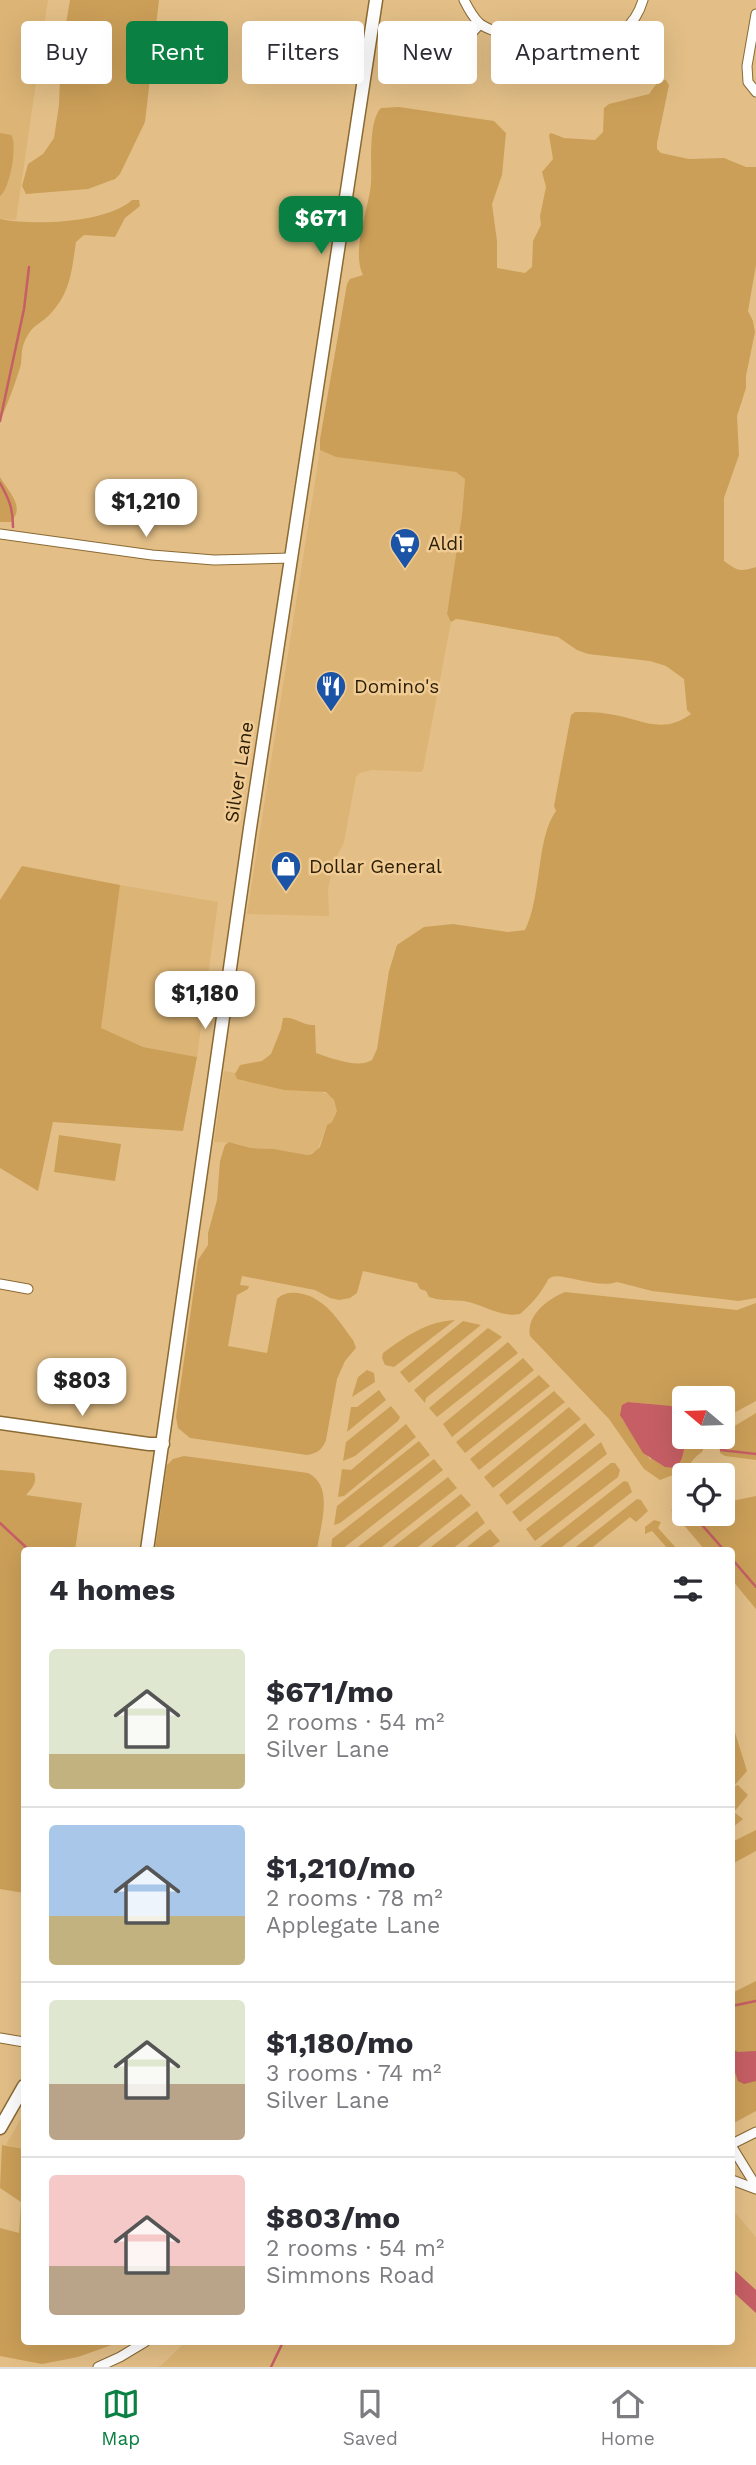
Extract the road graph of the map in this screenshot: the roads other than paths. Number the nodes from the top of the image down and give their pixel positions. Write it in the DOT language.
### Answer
graph roads {
  1 [pos="376,0"];
  2 [pos="464,0"];
  3 [pos="643,0"];
  4 [pos="756,14"];
  5 [pos="480,24"];
  6 [pos="477,27"];
  7 [pos="756,92"];
  8 [pos="0,534"];
  9 [pos="291,558"];
  10 [pos="0,1284"];
  11 [pos="28,1289"];
  12 [pos="0,1423"];
  13 [pos="163,1444"];
  14 [pos="147,1547"];
  15 [pos="0,2038"];
  16 [pos="21,2042"];
  17 [pos="21,2090"];
  18 [pos="0,2129"];
  19 [pos="756,2132"];
  20 [pos="735,2144"];
  21 [pos="735,2151"];
  22 [pos="735,2181"];
  23 [pos="756,2188"];
  24 [pos="140,2345"];
  25 [pos="99,2367"];
  1 -- 9 [label="main road, Silver Lane"];
  2 -- 5 [label="street"];
  3 -- 5 [label="street"];
  4 -- 7 [label="street"];
  5 -- 6 [label="street"];
  8 -- 9 [label="street"];
  9 -- 13 [label="main road, Silver Lane"];
  10 -- 11 [label="street"];
  12 -- 13 [label="main road"];
  13 -- 14 [label="main road, Silver Lane"];
  15 -- 16 [label="street"];
  17 -- 18 [label="main road"];
  19 -- 20 [label="street"];
  21 -- 23 [label="street"];
  22 -- 23 [label="street"];
  24 -- 25 [label="street"];
}
